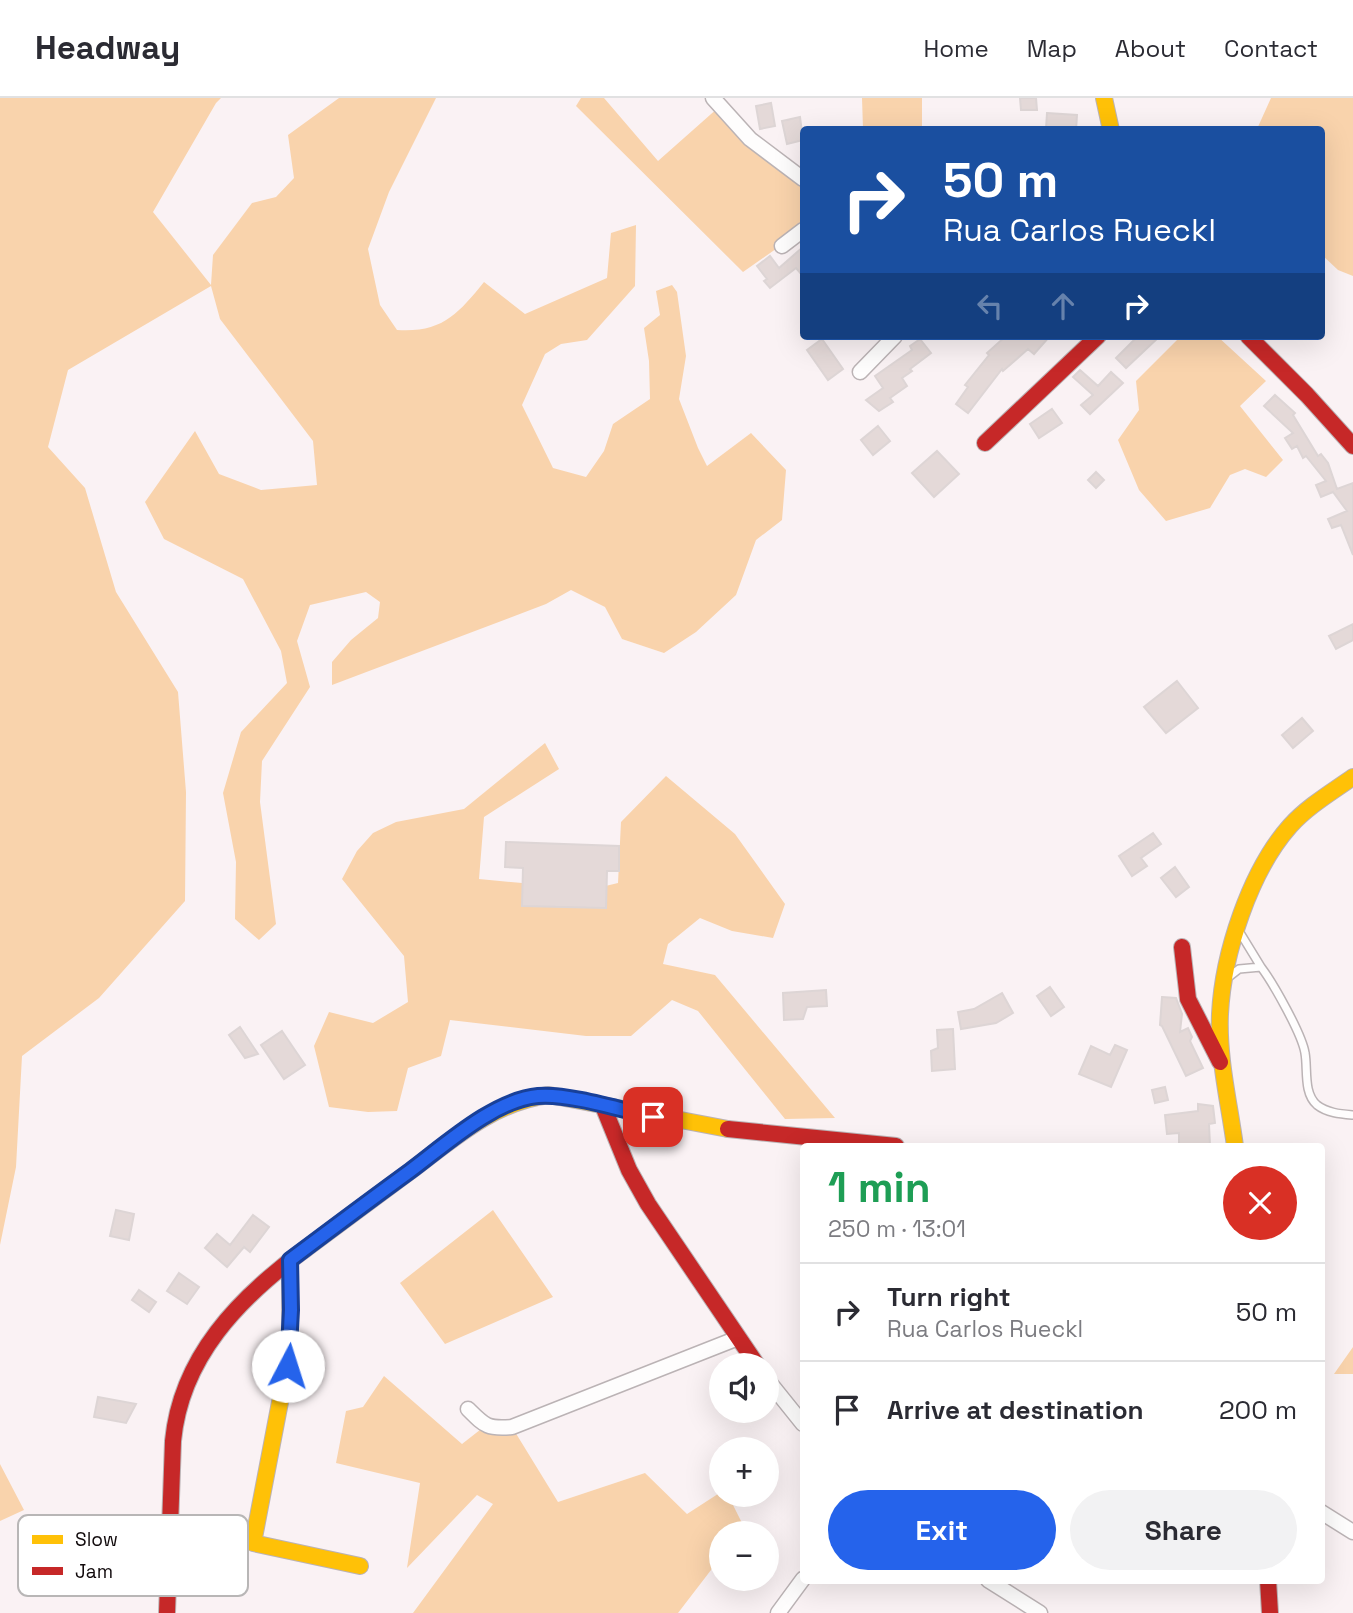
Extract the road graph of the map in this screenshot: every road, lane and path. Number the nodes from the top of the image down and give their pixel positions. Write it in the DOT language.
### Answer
graph roads {
  1 [pos="713,98"];
  2 [pos="1104,98"];
  3 [pos="1110,126"];
  4 [pos="800,177"];
  5 [pos="800,232"];
  6 [pos="782,246"];
  7 [pos="891,340"];
  8 [pos="1094,340"];
  9 [pos="1252,340"];
  10 [pos="860,372"];
  11 [pos="985,443"];
  12 [pos="1353,446"];
  13 [pos="1353,777"];
  14 [pos="1238,929"];
  15 [pos="1182,947"];
  16 [pos="1261,967"];
  17 [pos="1224,980"];
  18 [pos="1225,1072"];
  19 [pos="603,1106"];
  20 [pos="1353,1115"];
  21 [pos="862,1143"];
  22 [pos="1235,1143"];
  23 [pos="290,1260"];
  24 [pos="738,1338"];
  25 [pos="749,1353"];
  26 [pos="779,1394"];
  27 [pos="468,1409"];
  28 [pos="800,1420"];
  29 [pos="1325,1514"];
  30 [pos="171,1515"];
  31 [pos="1353,1532"];
  32 [pos="360,1566"];
  33 [pos="800,1583"];
  34 [pos="994,1584"];
  35 [pos="1268,1584"];
  36 [pos="778,1613"];
  37 [pos="1040,1613"];
  38 [pos="1270,1613"];
  1 -- 4 [label="street"];
  2 -- 3 [label="street"];
  5 -- 6 [label="street"];
  7 -- 10 [label="street"];
  8 -- 11 [label="street"];
  9 -- 12 [label="street"];
  13 -- 14 [label="street"];
  14 -- 16 [label="lane"];
  14 -- 17 [label="street"];
  15 -- 18 [label="street"];
  16 -- 17 [label="lane"];
  16 -- 20 [label="lane"];
  17 -- 18 [label="street"];
  18 -- 22 [label="street"];
  19 -- 21 [label="street"];
  19 -- 23 [label="street"];
  19 -- 24 [label="street"];
  23 -- 30 [label="street"];
  23 -- 32 [label="street"];
  24 -- 25 [label="street"];
  24 -- 27 [label="street"];
  26 -- 28 [label="street"];
  29 -- 31 [label="street"];
  33 -- 36 [label="street"];
  34 -- 37 [label="street"];
  35 -- 38 [label="street"];
}
